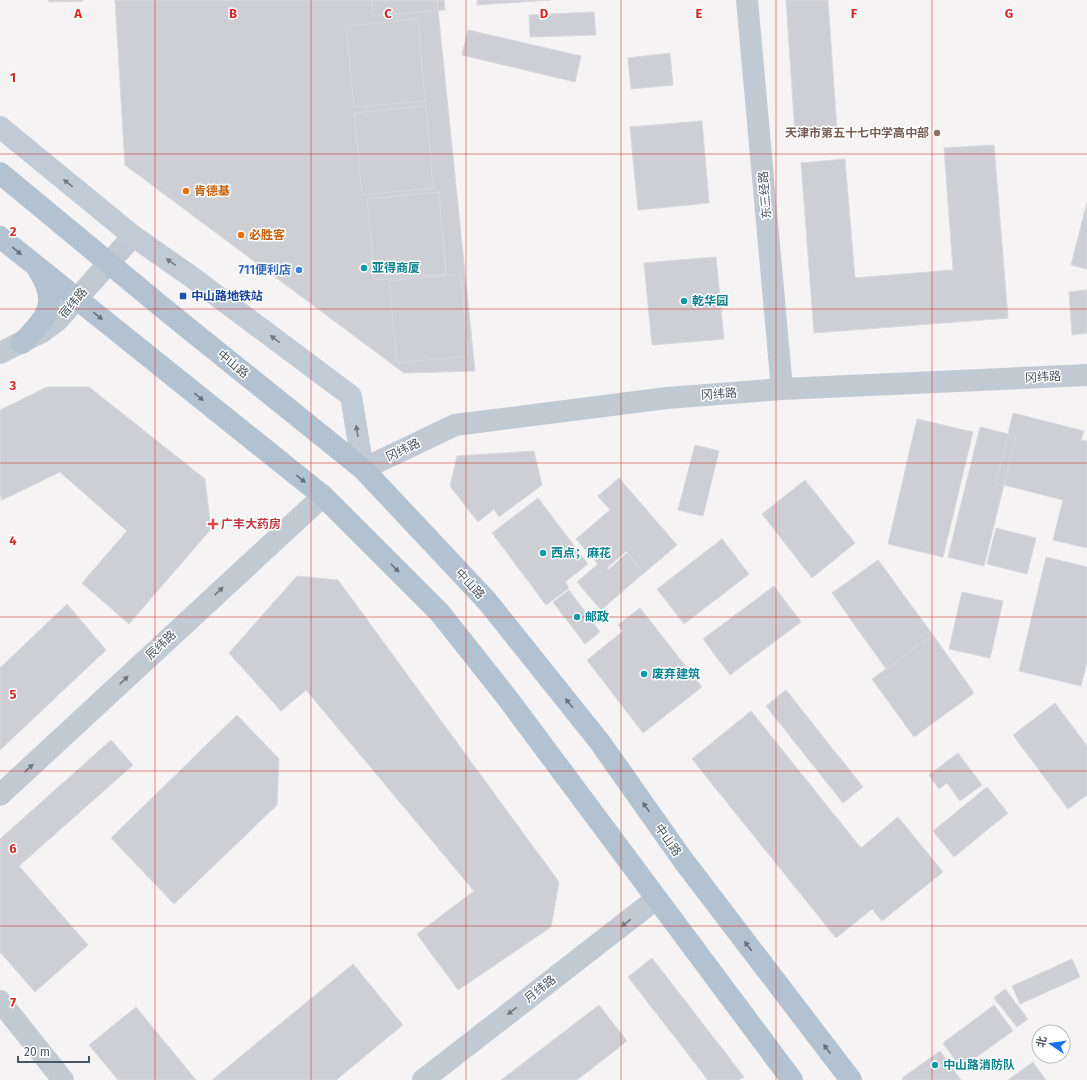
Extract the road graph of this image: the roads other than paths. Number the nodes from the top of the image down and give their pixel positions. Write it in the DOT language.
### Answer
graph roads {
  1 [pos="747,0"];
  2 [pos="0,127"];
  3 [pos="0,172"];
  4 [pos="133,236"];
  5 [pos="0,237"];
  6 [pos="108,262"];
  7 [pos="35,265"];
  8 [pos="76,298"];
  9 [pos="22,343"];
  10 [pos="0,353"];
  11 [pos="1087,375"];
  12 [pos="782,389"];
  13 [pos="363,469"];
  14 [pos="323,496"];
  15 [pos="0,795"];
  16 [pos="656,899"];
  17 [pos="0,1001"];
  18 [pos="63,1080"];
  19 [pos="423,1080"];
  20 [pos="792,1080"];
  21 [pos="851,1080"];
  1 -- 12 [label="street, 东三经路"];
  4 -- 2 [label="main road, one-way"];
  3 -- 6 [label="main road, 中山路"];
  4 -- 6 [label="street, 宿纬路"];
  13 -- 4 [label="main road, one-way"];
  5 -- 7 [label="main road, one-way"];
  6 -- 8 [label="street, 宿纬路"];
  6 -- 13 [label="main road, 中山路"];
  7 -- 8 [label="main road"];
  7 -- 9 [label="main road"];
  8 -- 9 [label="street, 宿纬路"];
  8 -- 14 [label="main road, one-way"];
  9 -- 10 [label="street, 宿纬路"];
  11 -- 12 [label="street, 冈纬路"];
  12 -- 13 [label="street, 冈纬路"];
  21 -- 13 [label="main road, 中山路, one-way"];
  15 -- 14 [label="street, 辰纬路, one-way"];
  14 -- 16 [label="main road, one-way"];
  16 -- 19 [label="street, 月纬路, one-way"];
  16 -- 20 [label="main road"];
  17 -- 18 [label="street"];
}
